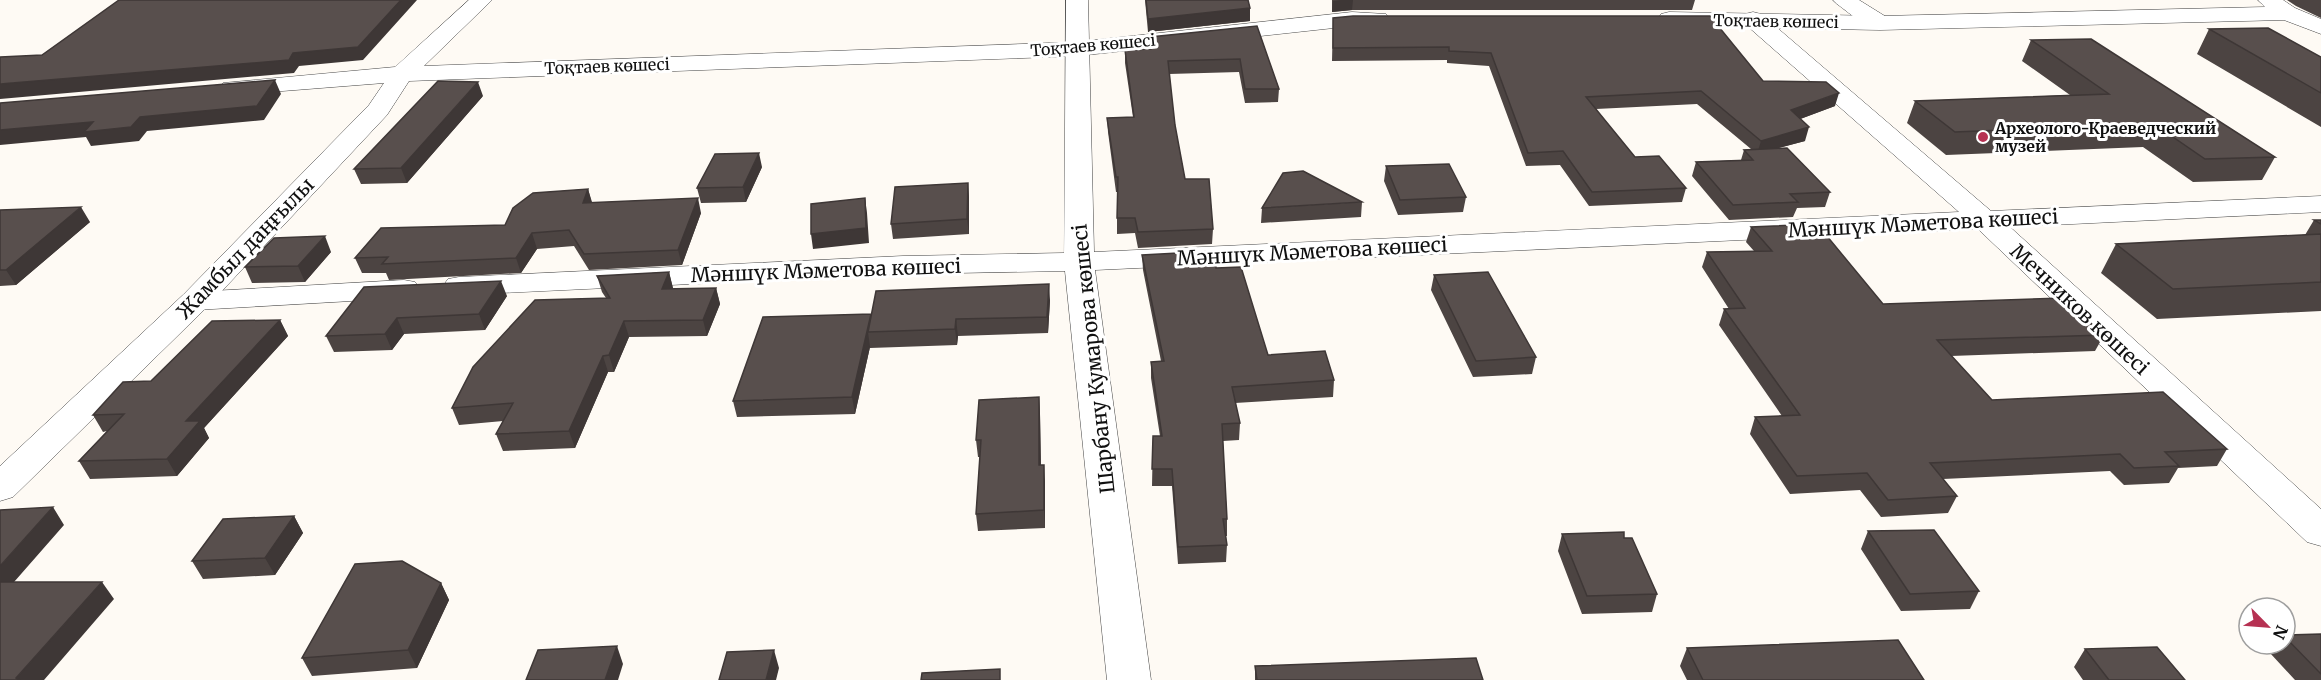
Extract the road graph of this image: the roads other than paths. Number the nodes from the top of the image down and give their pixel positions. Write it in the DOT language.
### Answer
graph roads {
  1 [pos="481,0"];
  2 [pos="1077,0"];
  3 [pos="1844,0"];
  4 [pos="2278,6"];
  5 [pos="1399,19"];
  6 [pos="1647,19"];
  7 [pos="1753,20"];
  8 [pos="1880,23"];
  9 [pos="2321,27"];
  10 [pos="1077,49"];
  11 [pos="402,74"];
  12 [pos="213,90"];
  13 [pos="2321,204"];
  14 [pos="1985,220"];
  15 [pos="1079,262"];
  16 [pos="195,301"];
  17 [pos="0,488"];
  18 [pos="2321,532"];
  19 [pos="1130,680"];
  1 -- 11 [label="street, Жамбыл даңғылы"];
  2 -- 10 [label="street, Шарбану Кумарова көшесі"];
  3 -- 8 [label="street"];
  4 -- 8 [label="street, Тоқтаев көшесі"];
  4 -- 9 [label="street, Тоқтаев көшесі"];
  5 -- 10 [label="street, Тоқтаев көшесі"];
  6 -- 7 [label="street, Тоқтаев көшесі"];
  7 -- 8 [label="street, Тоқтаев көшесі"];
  7 -- 14 [label="street, Мечников көшесі"];
  10 -- 11 [label="street, Тоқтаев көшесі"];
  10 -- 15 [label="street, Шарбану Кумарова көшесі"];
  11 -- 12 [label="street, Тоқтаев көшесі"];
  11 -- 16 [label="street, Жамбыл даңғылы"];
  13 -- 14 [label="street, Мәншүк Мәметова көшесі"];
  14 -- 15 [label="street, Мәншүк Мәметова көшесі"];
  14 -- 18 [label="street, Мечников көшесі"];
  15 -- 16 [label="street, Мәншүк Мәметова көшесі"];
  15 -- 19 [label="street, Шарбану Кумарова көшесі"];
  16 -- 17 [label="street, Жамбыл даңғылы"];
}
